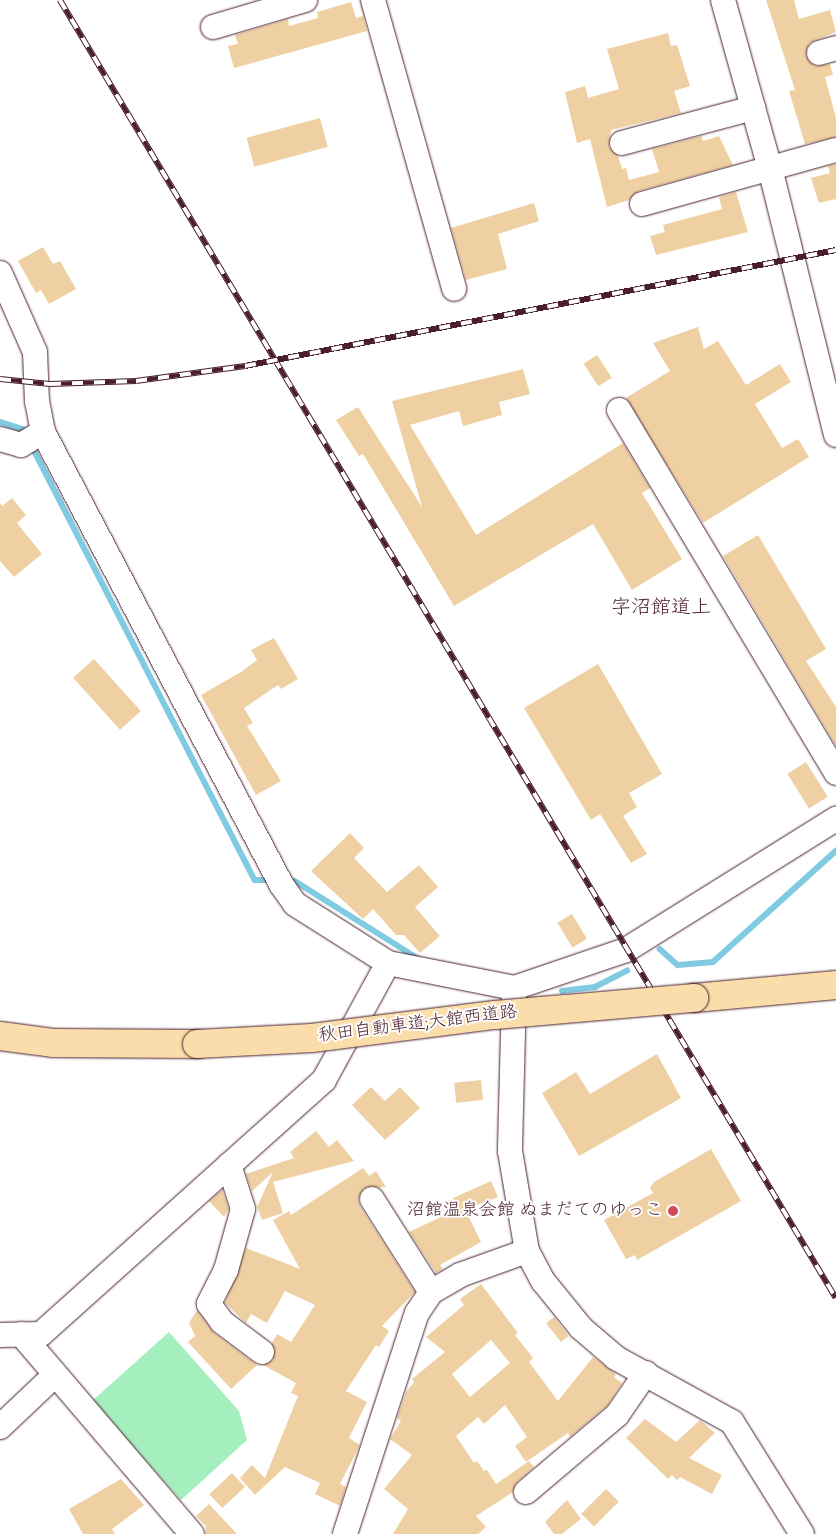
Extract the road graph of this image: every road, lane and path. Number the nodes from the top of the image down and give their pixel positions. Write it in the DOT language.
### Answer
graph roads {
  1 [pos="305,0"];
  2 [pos="373,0"];
  3 [pos="724,0"];
  4 [pos="213,26"];
  5 [pos="753,108"];
  6 [pos="622,143"];
  7 [pos="836,150"];
  8 [pos="770,168"];
  9 [pos="642,204"];
  10 [pos="0,272"];
  11 [pos="454,289"];
  12 [pos="619,410"];
  13 [pos="44,432"];
  14 [pos="836,435"];
  15 [pos="0,439"];
  16 [pos="836,772"];
  17 [pos="836,819"];
  18 [pos="388,964"];
  19 [pos="836,986"];
  20 [pos="514,988"];
  21 [pos="0,1036"];
  22 [pos="229,1165"];
  23 [pos="372,1199"];
  24 [pos="528,1251"];
  25 [pos="430,1292"];
  26 [pos="10,1335"];
  27 [pos="262,1352"];
  28 [pos="646,1373"];
  29 [pos="55,1376"];
  30 [pos="0,1427"];
  31 [pos="526,1492"];
  32 [pos="192,1534"];
  33 [pos="345,1534"];
  34 [pos="802,1534"];
  1 -- 4 [label="street"];
  2 -- 11 [label="street"];
  3 -- 5 [label="street"];
  5 -- 6 [label="street"];
  5 -- 8 [label="street"];
  7 -- 8 [label="street"];
  8 -- 9 [label="street"];
  8 -- 14 [label="street"];
  10 -- 13 [label="street"];
  12 -- 16 [label="street"];
  13 -- 15 [label="street"];
  13 -- 18 [label="street"];
  17 -- 20 [label="street"];
  18 -- 20 [label="street"];
  18 -- 22 [label="street"];
  19 -- 21 [label="highway, 秋田自動車道;大館西道路, bridge"];
  20 -- 24 [label="street"];
  22 -- 26 [label="street"];
  22 -- 27 [label="street"];
  23 -- 25 [label="street"];
  24 -- 25 [label="street"];
  24 -- 28 [label="street"];
  25 -- 33 [label="street"];
  26 -- 29 [label="street"];
  28 -- 31 [label="street"];
  28 -- 34 [label="street"];
  29 -- 30 [label="street"];
  29 -- 32 [label="street"];
}
